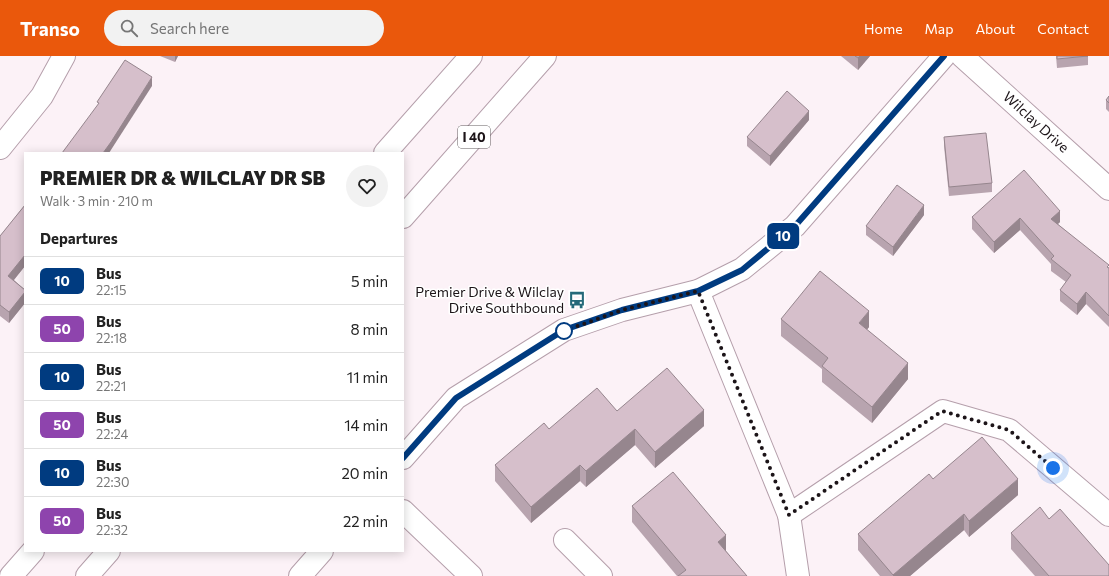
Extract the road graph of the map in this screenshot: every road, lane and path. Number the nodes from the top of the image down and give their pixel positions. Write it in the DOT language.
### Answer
graph roads {
  1 [pos="64,56"];
  2 [pos="471,56"];
  3 [pos="545,56"];
  4 [pos="944,56"];
  5 [pos="962,56"];
  6 [pos="0,148"];
  7 [pos="386,152"];
  8 [pos="1109,189"];
  9 [pos="404,216"];
  10 [pos="698,291"];
  11 [pos="404,457"];
  12 [pos="404,513"];
  13 [pos="789,515"];
  14 [pos="1109,515"];
  15 [pos="565,540"];
  16 [pos="32,552"];
  17 [pos="108,552"];
  18 [pos="321,552"];
  19 [pos="11,576"];
  20 [pos="87,576"];
  21 [pos="300,576"];
  22 [pos="471,576"];
  23 [pos="601,576"];
  24 [pos="798,576"];
  1 -- 6 [label="main road"];
  2 -- 7 [label="main road"];
  3 -- 9 [label="main road, I 40"];
  4 -- 10 [label="main road"];
  5 -- 8 [label="main road, Wilclay Drive"];
  10 -- 11 [label="main road"];
  10 -- 13 [label="main road"];
  12 -- 22 [label="main road"];
  13 -- 14 [label="main road"];
  13 -- 24 [label="main road"];
  15 -- 23 [label="main road"];
  16 -- 19 [label="main road"];
  17 -- 20 [label="main road"];
  18 -- 21 [label="main road"];
}
